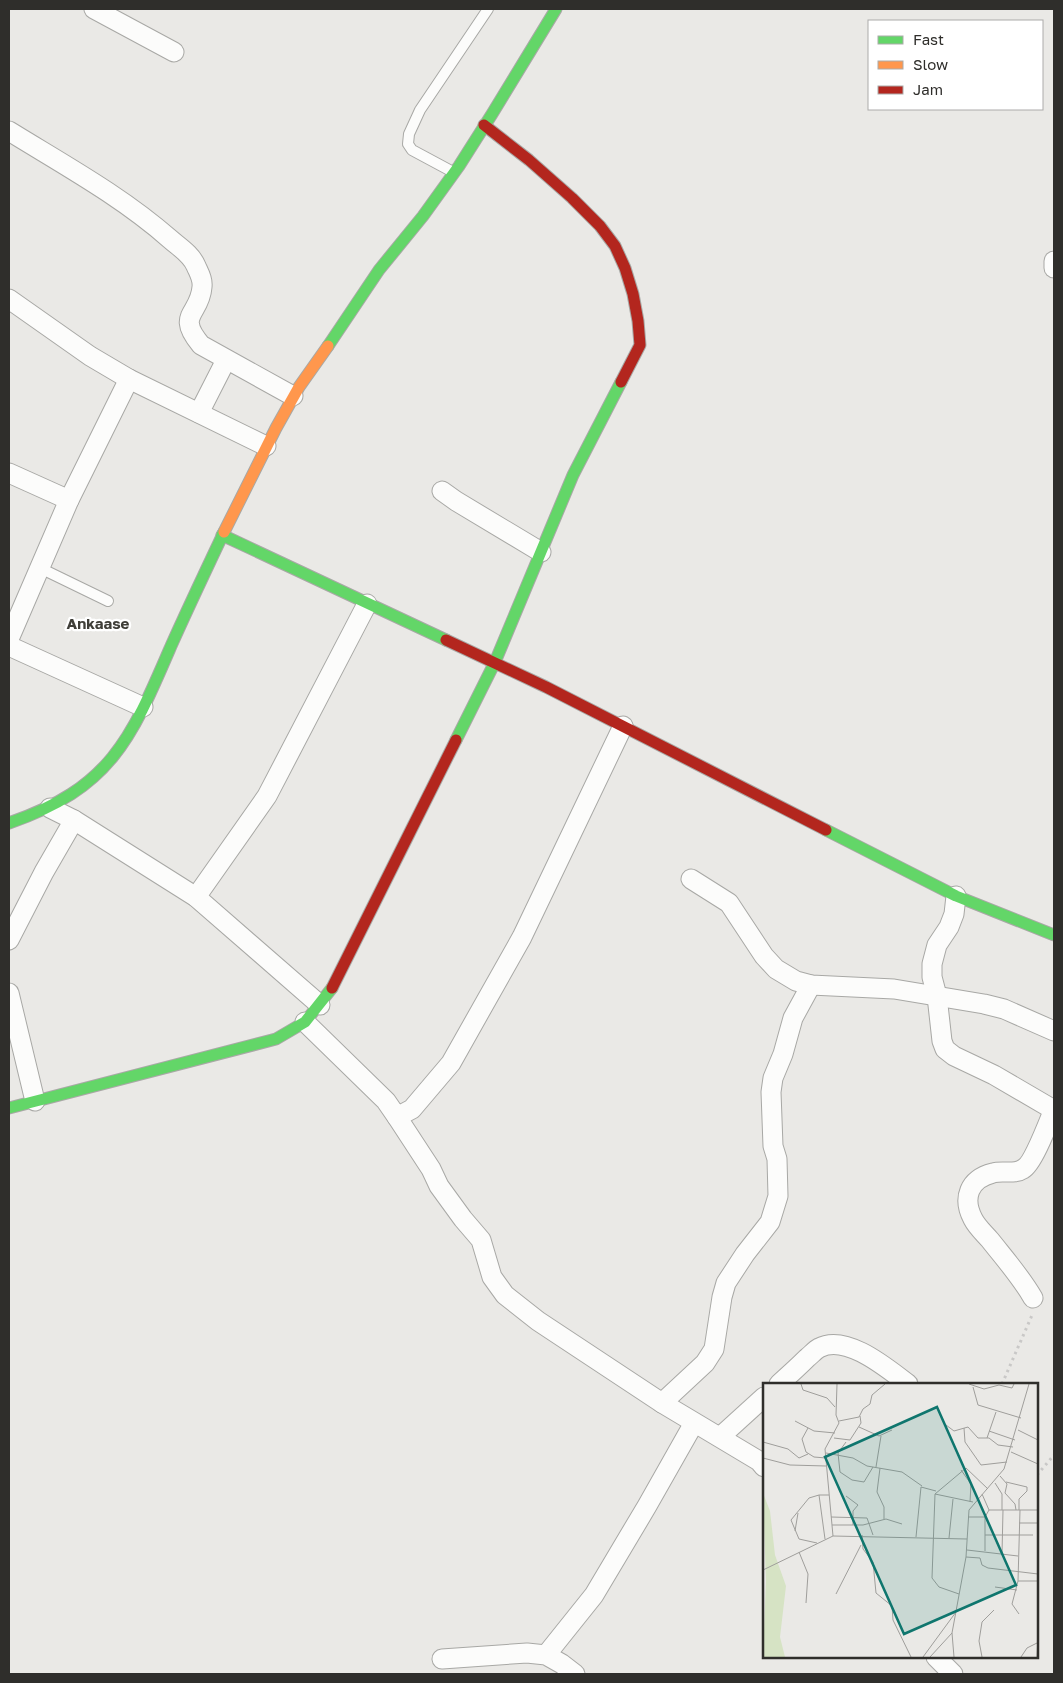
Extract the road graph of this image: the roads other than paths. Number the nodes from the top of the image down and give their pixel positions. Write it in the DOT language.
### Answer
graph roads {
  1 [pos="94,9"];
  2 [pos="488,9"];
  3 [pos="556,9"];
  4 [pos="174,52"];
  5 [pos="484,124"];
  6 [pos="9,131"];
  7 [pos="453,172"];
  8 [pos="1054,261"];
  9 [pos="1054,268"];
  10 [pos="9,300"];
  11 [pos="226,360"];
  12 [pos="128,379"];
  13 [pos="293,396"];
  14 [pos="200,413"];
  15 [pos="266,446"];
  16 [pos="9,473"];
  17 [pos="442,491"];
  18 [pos="69,500"];
  19 [pos="222,536"];
  20 [pos="541,552"];
  21 [pos="40,568"];
  22 [pos="108,601"];
  23 [pos="367,604"];
  24 [pos="9,640"];
  25 [pos="9,646"];
  26 [pos="495,662"];
  27 [pos="143,707"];
  28 [pos="623,726"];
  29 [pos="50,808"];
  30 [pos="74,820"];
  31 [pos="9,823"];
  32 [pos="691,879"];
  33 [pos="956,896"];
  34 [pos="196,897"];
  35 [pos="1053,930"];
  36 [pos="9,940"];
  37 [pos="811,985"];
  38 [pos="9,993"];
  39 [pos="936,996"];
  40 [pos="320,1005"];
  41 [pos="305,1022"];
  42 [pos="1054,1031"];
  43 [pos="35,1101"];
  44 [pos="9,1108"];
  45 [pos="1054,1110"];
  46 [pos="397,1117"];
  47 [pos="1033,1298"];
  48 [pos="780,1383"];
  49 [pos="907,1383"];
  50 [pos="763,1399"];
  51 [pos="662,1403"];
  52 [pos="694,1423"];
  53 [pos="720,1438"];
  54 [pos="763,1466"];
  55 [pos="546,1655"];
  56 [pos="442,1659"];
  57 [pos="575,1674"];
  1 -- 4 [label="street"];
  2 -- 7 [label="lane"];
  3 -- 5 [label="street"];
  5 -- 7 [label="street"];
  5 -- 20 [label="street"];
  6 -- 11 [label="street"];
  7 -- 13 [label="street"];
  8 -- 9 [label="street"];
  10 -- 12 [label="street"];
  11 -- 13 [label="street"];
  11 -- 14 [label="street"];
  12 -- 14 [label="street"];
  12 -- 18 [label="street"];
  13 -- 15 [label="street"];
  14 -- 15 [label="street"];
  15 -- 19 [label="street"];
  16 -- 18 [label="street"];
  17 -- 20 [label="street"];
  18 -- 21 [label="street"];
  19 -- 23 [label="street"];
  19 -- 27 [label="street"];
  20 -- 26 [label="street"];
  21 -- 22 [label="lane"];
  21 -- 24 [label="street"];
  23 -- 26 [label="street"];
  23 -- 34 [label="street"];
  25 -- 27 [label="street"];
  26 -- 28 [label="street"];
  26 -- 40 [label="street"];
  27 -- 29 [label="street"];
  28 -- 33 [label="street"];
  28 -- 46 [label="street"];
  29 -- 30 [label="street"];
  29 -- 31 [label="street"];
  30 -- 34 [label="street"];
  30 -- 36 [label="street"];
  32 -- 37 [label="street"];
  33 -- 35 [label="street"];
  33 -- 39 [label="street"];
  34 -- 40 [label="street"];
  37 -- 39 [label="street"];
  37 -- 51 [label="street"];
  38 -- 43 [label="street"];
  39 -- 42 [label="street"];
  39 -- 45 [label="street"];
  40 -- 41 [label="street"];
  41 -- 43 [label="street"];
  41 -- 46 [label="street"];
  43 -- 44 [label="street"];
  45 -- 47 [label="street"];
  46 -- 51 [label="street"];
  48 -- 49 [label="street"];
  50 -- 53 [label="street"];
  51 -- 52 [label="street"];
  52 -- 53 [label="street"];
  52 -- 55 [label="street"];
  53 -- 54 [label="street"];
  55 -- 56 [label="street"];
  55 -- 57 [label="street"];
}
